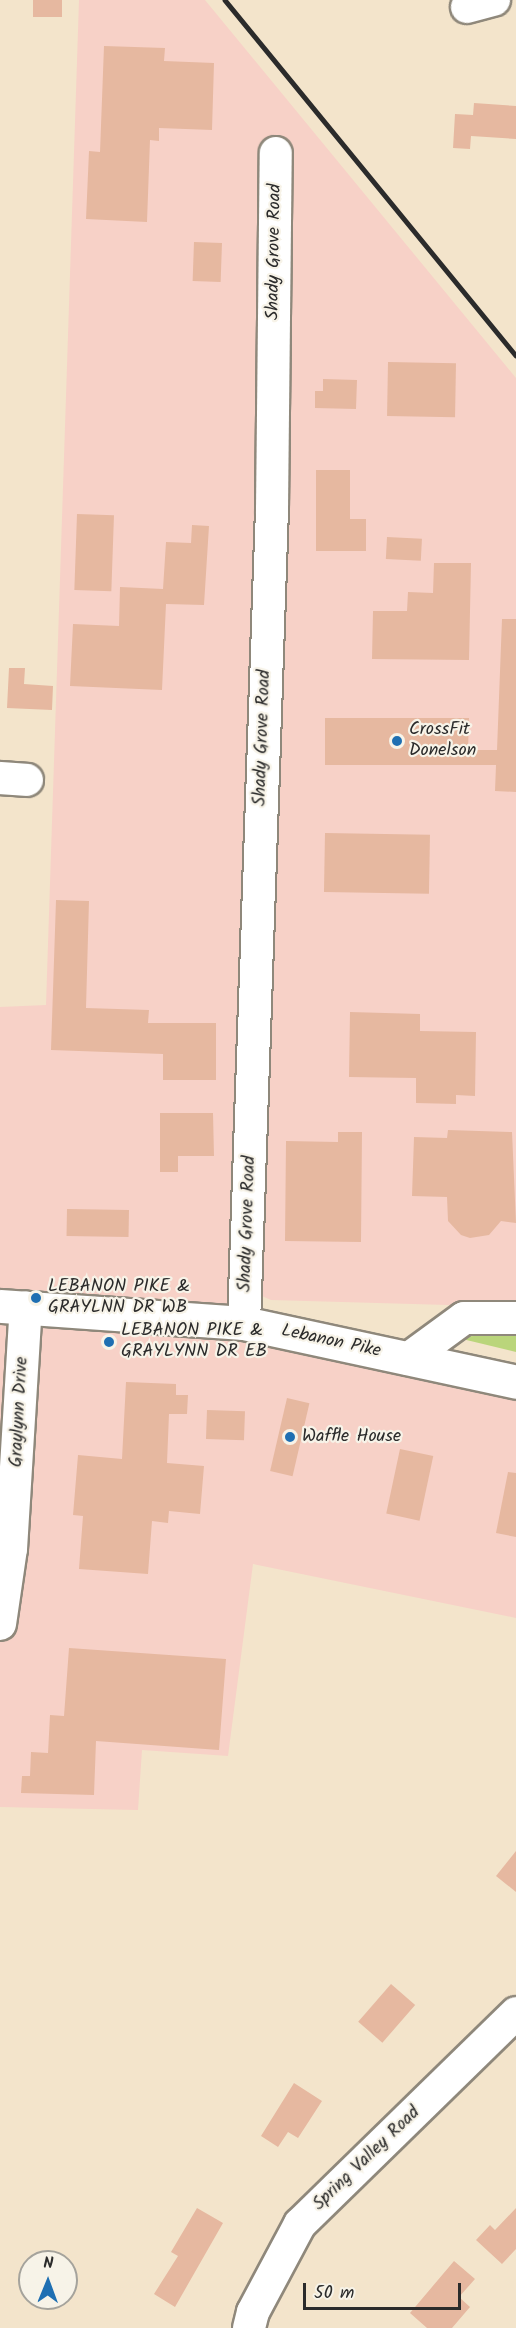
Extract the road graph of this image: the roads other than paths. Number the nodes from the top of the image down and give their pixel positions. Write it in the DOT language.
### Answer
graph roads {
  1 [pos="276,153"];
  2 [pos="13,1307"];
  3 [pos="512,1317"];
  4 [pos="244,1323"];
  5 [pos="408,1359"];
  6 [pos="516,1383"];
  7 [pos="0,1624"];
  8 [pos="516,2013"];
  9 [pos="249,2328"];
  1 -- 4 [label="street, Shady Grove Road"];
  2 -- 4 [label="main road, Lebanon Pike"];
  2 -- 7 [label="street, Graylynn Drive"];
  3 -- 5 [label="street"];
  4 -- 5 [label="main road, Lebanon Pike"];
  5 -- 6 [label="main road, Lebanon Pike"];
  8 -- 9 [label="street, Spring Valley Road"];
}
